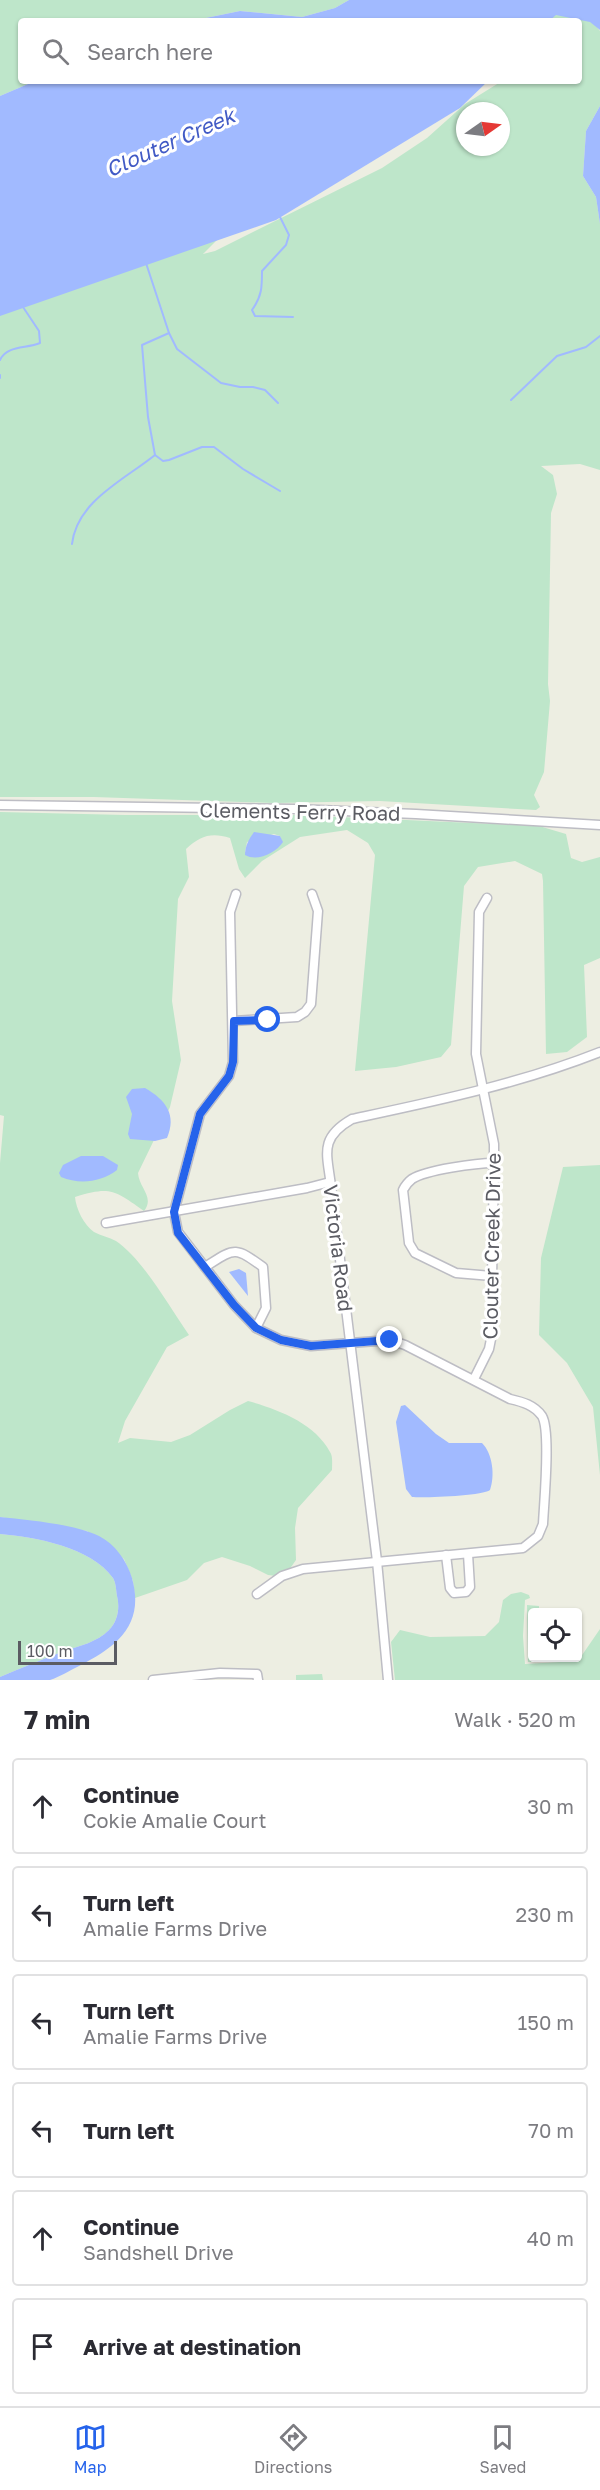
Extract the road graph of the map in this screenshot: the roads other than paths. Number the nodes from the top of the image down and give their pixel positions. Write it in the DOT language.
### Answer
graph roads {
  1 [pos="0,805"];
  2 [pos="600,825"];
  3 [pos="236,894"];
  4 [pos="312,894"];
  5 [pos="487,898"];
  6 [pos="234,1021"];
  7 [pos="600,1052"];
  8 [pos="483,1091"];
  9 [pos="494,1163"];
  10 [pos="330,1182"];
  11 [pos="174,1212"];
  12 [pos="106,1223"];
  13 [pos="205,1267"];
  14 [pos="492,1276"];
  15 [pos="256,1328"];
  16 [pos="351,1343"];
  17 [pos="474,1379"];
  18 [pos="468,1554"];
  19 [pos="446,1556"];
  20 [pos="377,1561"];
  21 [pos="257,1594"];
  22 [pos="153,1680"];
  23 [pos="258,1680"];
  24 [pos="388,1680"];
  1 -- 2 [label="street, Clements Ferry Road"];
  3 -- 6 [label="street"];
  4 -- 6 [label="street"];
  5 -- 8 [label="street, Clouter Creek Drive"];
  6 -- 11 [label="street"];
  7 -- 8 [label="street, Victoria Road"];
  8 -- 9 [label="street, Clouter Creek Drive"];
  8 -- 10 [label="street, Victoria Road"];
  9 -- 14 [label="street, Clouter Creek Drive"];
  9 -- 14 [label="street"];
  10 -- 11 [label="street"];
  10 -- 16 [label="street, Victoria Road"];
  11 -- 12 [label="street"];
  11 -- 13 [label="street"];
  13 -- 15 [label="street"];
  13 -- 15 [label="street"];
  14 -- 17 [label="street, Clouter Creek Drive"];
  15 -- 16 [label="street"];
  16 -- 17 [label="street"];
  16 -- 20 [label="street, Victoria Road"];
  17 -- 18 [label="street"];
  18 -- 19 [label="street"];
  18 -- 19 [label="street"];
  19 -- 20 [label="street"];
  20 -- 21 [label="street"];
  20 -- 24 [label="street, Victoria Road"];
  22 -- 23 [label="street"];
}
